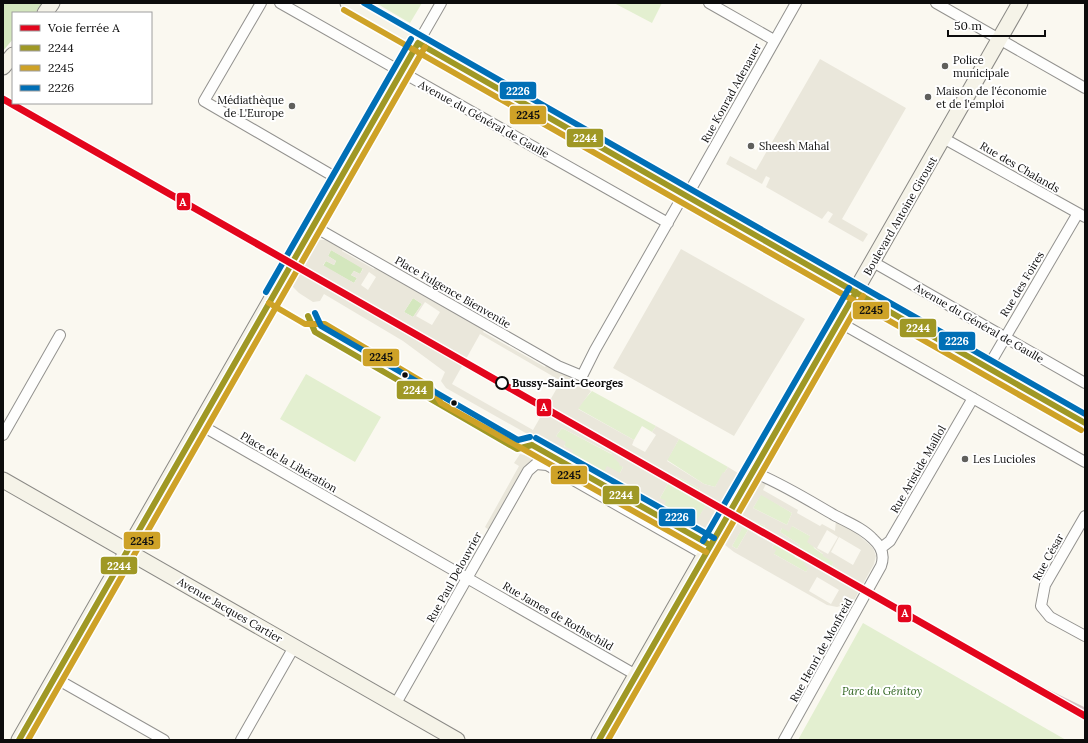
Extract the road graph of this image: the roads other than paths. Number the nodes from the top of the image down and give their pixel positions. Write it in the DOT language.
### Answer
graph roads {
  1 [pos="52,3"];
  2 [pos="261,3"];
  3 [pos="280,3"];
  4 [pos="348,3"];
  5 [pos="441,3"];
  6 [pos="709,3"];
  7 [pos="796,3"];
  8 [pos="936,3"];
  9 [pos="1020,3"];
  10 [pos="46,12"];
  11 [pos="999,39"];
  12 [pos="774,40"];
  13 [pos="418,43"];
  14 [pos="12,56"];
  15 [pos="3,67"];
  16 [pos="402,72"];
  17 [pos="1085,88"];
  18 [pos="943,138"];
  19 [pos="340,180"];
  20 [pos="686,195"];
  21 [pos="1082,215"];
  22 [pos="668,223"];
  23 [pos="313,226"];
  24 [pos="873,262"];
  25 [pos="856,292"];
  26 [pos="839,322"];
  27 [pos="60,335"];
  28 [pos="1005,338"];
  29 [pos="988,367"];
  30 [pos="582,376"];
  31 [pos="1085,383"];
  32 [pos="973,398"];
  33 [pos="1085,423"];
  34 [pos="199,424"];
  35 [pos="3,435"];
  36 [pos="1085,462"];
  37 [pos="753,472"];
  38 [pos="3,480"];
  39 [pos="1085,516"];
  40 [pos="881,548"];
  41 [pos="126,551"];
  42 [pos="705,555"];
  43 [pos="467,578"];
  44 [pos="1085,636"];
  45 [pos="294,647"];
  46 [pos="636,675"];
  47 [pos="55,678"];
  48 [pos="395,705"];
  49 [pos="19,740"];
  50 [pos="164,740"];
  51 [pos="241,740"];
  52 [pos="457,740"];
  53 [pos="599,740"];
  54 [pos="784,740"];
  1 -- 10 [label="street"];
  2 -- 19 [label="street"];
  3 -- 16 [label="street, Avenue du Général de Gaulle"];
  4 -- 13 [label="street"];
  5 -- 13 [label="street"];
  6 -- 12 [label="street"];
  7 -- 12 [label="street, Rue Konrad Adenauer"];
  8 -- 11 [label="street"];
  9 -- 11 [label="street, Boulevard Antoine Giroust"];
  11 -- 17 [label="street"];
  11 -- 18 [label="street, Boulevard Antoine Giroust"];
  12 -- 20 [label="street, Rue Konrad Adenauer"];
  13 -- 16 [label="street"];
  13 -- 20 [label="street"];
  14 -- 15 [label="street"];
  16 -- 19 [label="street"];
  16 -- 22 [label="street, Avenue du Général de Gaulle"];
  18 -- 21 [label="street, Rue des Chalands"];
  18 -- 24 [label="street, Boulevard Antoine Giroust"];
  19 -- 23 [label="street"];
  20 -- 22 [label="street, Rue Konrad Adenauer"];
  20 -- 25 [label="street"];
  21 -- 28 [label="street, Rue des Foires"];
  22 -- 30 [label="street, Rue Konrad Adenauer"];
  23 -- 30 [label="street, Place Fulgence Bienvenüe"];
  23 -- 34 [label="street"];
  24 -- 25 [label="street, Boulevard Antoine Giroust"];
  24 -- 28 [label="street, Avenue du Général de Gaulle"];
  25 -- 26 [label="street, Boulevard Antoine Giroust"];
  25 -- 29 [label="street"];
  26 -- 32 [label="street"];
  26 -- 37 [label="street, Boulevard Antoine Giroust"];
  27 -- 35 [label="street"];
  28 -- 29 [label="street, Rue des Foires"];
  28 -- 31 [label="street, Avenue du Général de Gaulle"];
  29 -- 33 [label="street"];
  32 -- 36 [label="street"];
  32 -- 40 [label="street, Rue Aristide Maillol"];
  34 -- 41 [label="street"];
  34 -- 43 [label="street, Place de la Libération"];
  37 -- 40 [label="street"];
  37 -- 42 [label="street, Boulevard Antoine Giroust"];
  38 -- 41 [label="street, Avenue Jacques Cartier"];
  39 -- 44 [label="street, Rue César"];
  40 -- 54 [label="street, Rue Henri de Monfreid"];
  41 -- 45 [label="street, Avenue Jacques Cartier"];
  41 -- 47 [label="street"];
  42 -- 43 [label="street, Rue Paul Delouvrier"];
  42 -- 46 [label="street, Boulevard Antoine Giroust"];
  43 -- 46 [label="street, Rue James de Rothschild"];
  43 -- 48 [label="street, Rue Paul Delouvrier"];
  45 -- 48 [label="street, Avenue Jacques Cartier"];
  45 -- 51 [label="street"];
  46 -- 53 [label="street, Boulevard Antoine Giroust"];
  47 -- 49 [label="street"];
  47 -- 50 [label="street"];
  48 -- 52 [label="street, Avenue Jacques Cartier"];
}
